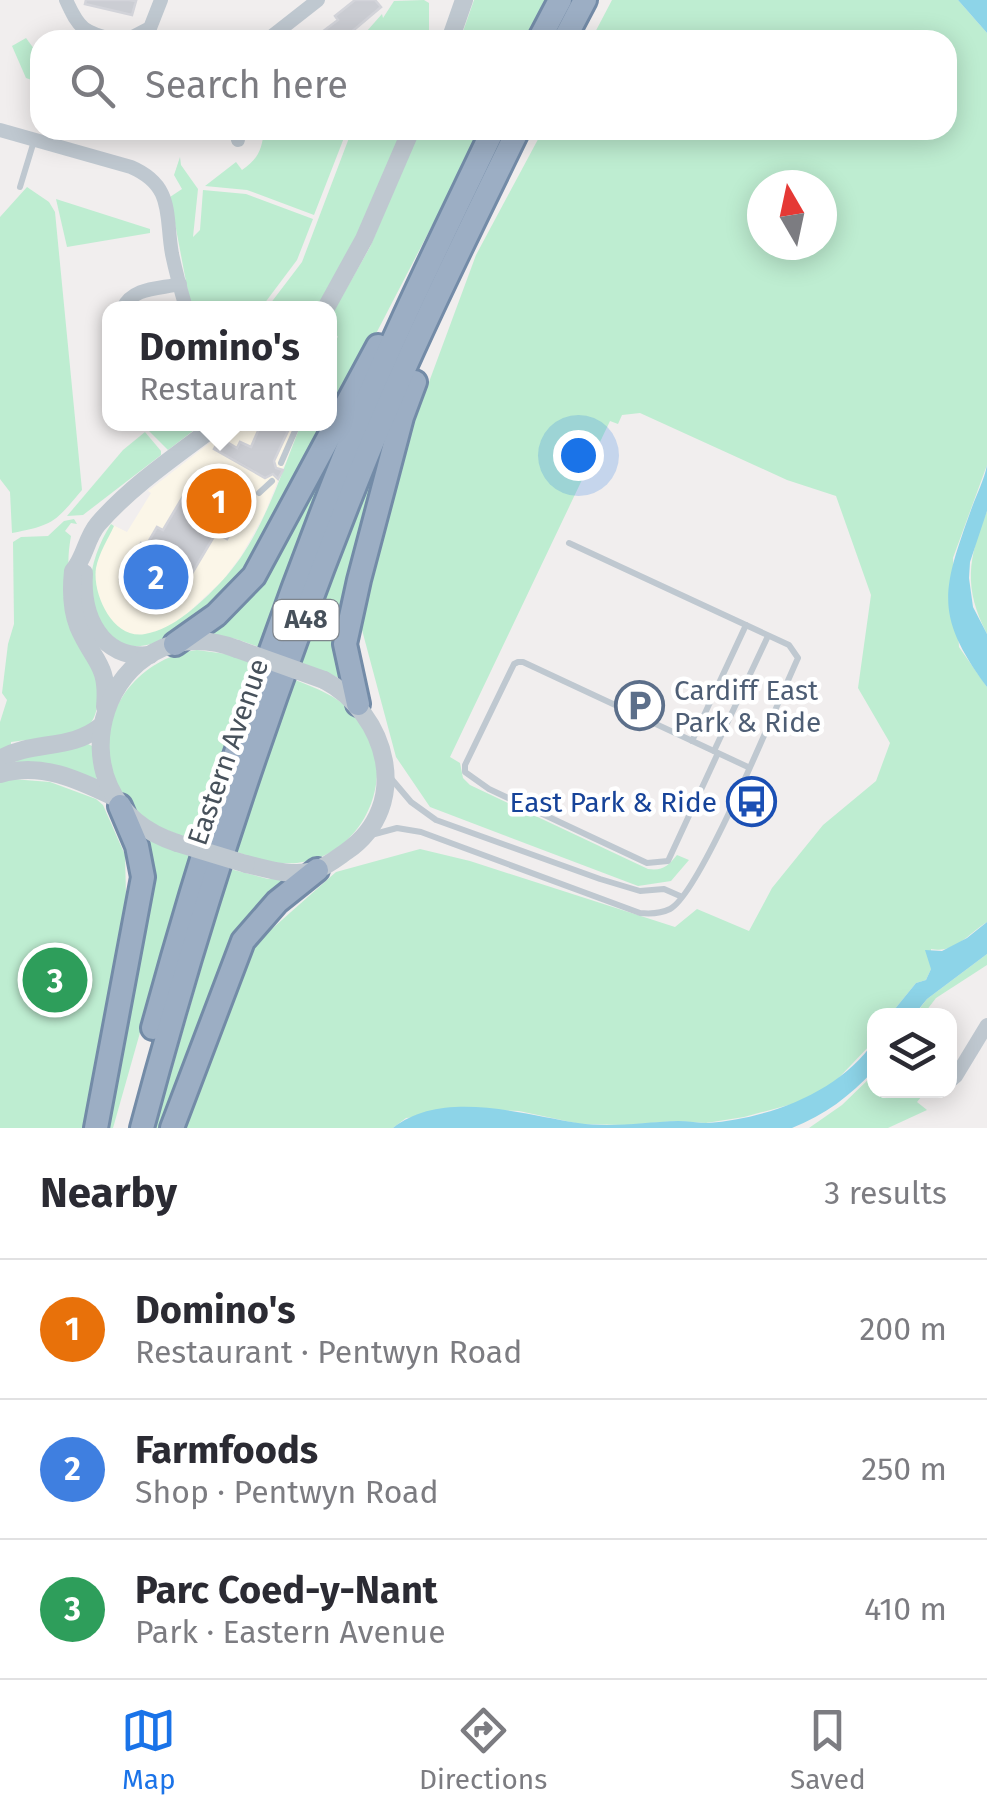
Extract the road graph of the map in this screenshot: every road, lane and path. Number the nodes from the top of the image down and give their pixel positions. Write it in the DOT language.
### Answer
graph roads {
  1 [pos="66,0"];
  2 [pos="161,0"];
  3 [pos="318,0"];
  4 [pos="464,0"];
  5 [pos="560,0"];
  6 [pos="585,0"];
  7 [pos="83,30"];
  8 [pos="146,30"];
  9 [pos="280,30"];
  10 [pos="454,30"];
  11 [pos="544,30"];
  12 [pos="569,30"];
  13 [pos="0,130"];
  14 [pos="30,139"];
  15 [pos="34,140"];
  16 [pos="407,140"];
  17 [pos="489,140"];
  18 [pos="512,140"];
  19 [pos="20,188"];
  20 [pos="180,284"];
  21 [pos="430,287"];
  22 [pos="126,301"];
  23 [pos="184,301"];
  24 [pos="330,301"];
  25 [pos="337,421"];
  26 [pos="209,431"];
  27 [pos="295,431"];
  28 [pos="331,431"];
  29 [pos="281,463"];
  30 [pos="272,481"];
  31 [pos="259,493"];
  32 [pos="569,543"];
  33 [pos="79,564"];
  34 [pos="746,625"];
  35 [pos="768,636"];
  36 [pos="175,644"];
  37 [pos="150,656"];
  38 [pos="358,704"];
  39 [pos="103,716"];
  40 [pos="692,741"];
  41 [pos="716,752"];
  42 [pos="0,759"];
  43 [pos="748,767"];
  44 [pos="385,772"];
  45 [pos="0,774"];
  46 [pos="117,802"];
  47 [pos="357,843"];
  48 [pos="317,870"];
  49 [pos="680,896"];
  50 [pos="987,1026"];
  51 [pos="957,1074"];
  52 [pos="96,1128"];
  53 [pos="127,1128"];
  54 [pos="142,1128"];
  55 [pos="172,1128"];
  1 -- 7 [label="street"];
  2 -- 8 [label="street"];
  3 -- 9 [label="street"];
  4 -- 10 [label="street"];
  5 -- 11 [label="highway"];
  6 -- 12 [label="highway"];
  13 -- 14 [label="street"];
  15 -- 19 [label="lane"];
  15 -- 20 [label="street"];
  16 -- 24 [label="street"];
  17 -- 21 [label="highway, Eastern Avenue / A48"];
  18 -- 21 [label="highway, Eastern Avenue / A48"];
  20 -- 22 [label="street"];
  20 -- 23 [label="street"];
  21 -- 25 [label="highway"];
  21 -- 38 [label="highway"];
  21 -- 53 [label="highway, Eastern Avenue / A48"];
  21 -- 54 [label="highway, Eastern Avenue / A48"];
  26 -- 33 [label="street"];
  27 -- 29 [label="lane"];
  28 -- 36 [label="highway"];
  30 -- 31 [label="lane"];
  32 -- 34 [label="lane"];
  33 -- 37 [label="street"];
  33 -- 39 [label="street"];
  34 -- 35 [label="lane"];
  34 -- 40 [label="lane"];
  35 -- 41 [label="lane"];
  35 -- 43 [label="lane"];
  36 -- 37 [label="street"];
  36 -- 38 [label="street, bridge"];
  37 -- 39 [label="street"];
  38 -- 44 [label="street"];
  39 -- 42 [label="street"];
  39 -- 46 [label="street"];
  40 -- 41 [label="lane"];
  40 -- 41 [label="lane"];
  41 -- 43 [label="lane"];
  43 -- 49 [label="lane"];
  44 -- 47 [label="street"];
  44 -- 49 [label="lane"];
  45 -- 46 [label="street"];
  46 -- 48 [label="street, bridge"];
  46 -- 52 [label="highway"];
  47 -- 48 [label="street"];
  47 -- 49 [label="lane"];
  48 -- 55 [label="highway"];
  50 -- 51 [label="street"];
}
